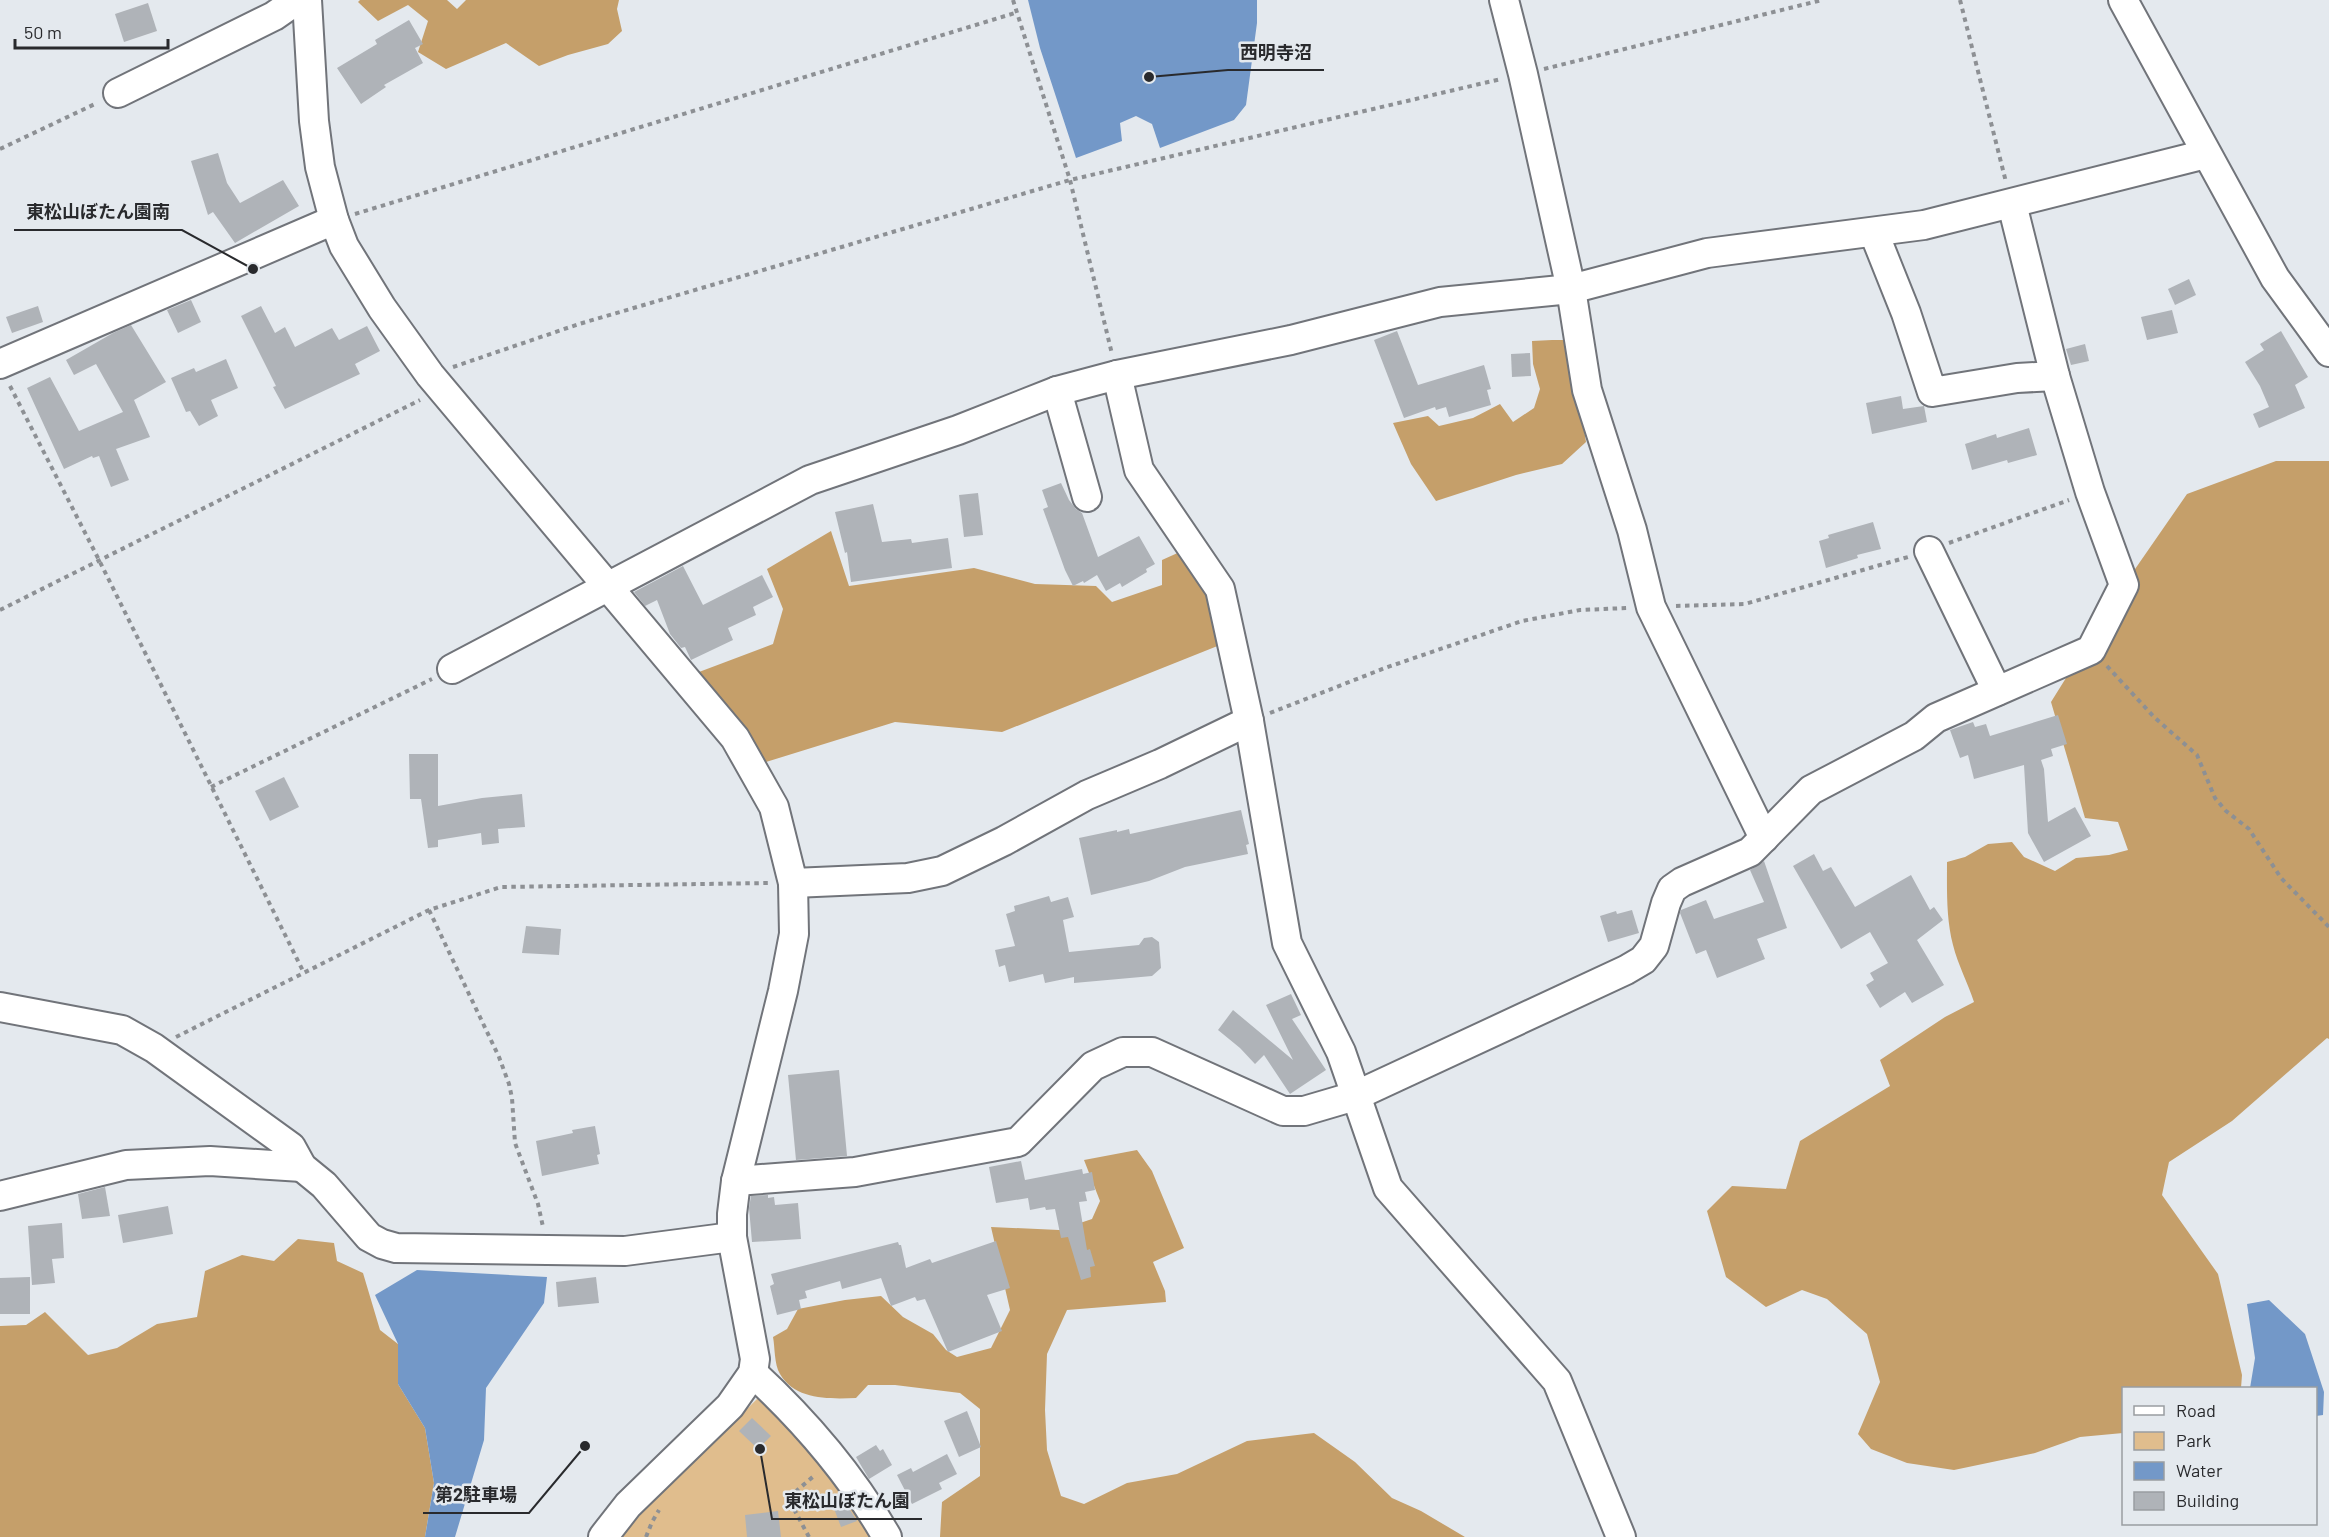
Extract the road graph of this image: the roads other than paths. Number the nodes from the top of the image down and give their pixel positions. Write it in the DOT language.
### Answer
graph roads {
  1 [pos="297,0"];
  2 [pos="307,0"];
  3 [pos="1504,0"];
  4 [pos="2123,0"];
  5 [pos="118,93"];
  6 [pos="2206,154"];
  7 [pos="2012,204"];
  8 [pos="334,220"];
  9 [pos="1874,233"];
  10 [pos="1571,289"];
  11 [pos="2329,352"];
  12 [pos="3,370"];
  13 [pos="1117,375"];
  14 [pos="2055,375"];
  15 [pos="1057,391"];
  16 [pos="1087,497"];
  17 [pos="1929,551"];
  18 [pos="609,586"];
  19 [pos="452,669"];
  20 [pos="1997,691"];
  21 [pos="1248,721"];
  22 [pos="1764,838"];
  23 [pos="793,883"];
  24 [pos="0,1007"];
  25 [pos="1355,1096"];
  26 [pos="302,1167"];
  27 [pos="736,1181"];
  28 [pos="0,1196"];
  29 [pos="732,1237"];
  30 [pos="753,1373"];
  31 [pos="603,1537"];
  32 [pos="887,1537"];
  33 [pos="1621,1537"];
  1 -- 5 [label="street"];
  2 -- 8 [label="street"];
  3 -- 10 [label="street"];
  4 -- 6 [label="street"];
  6 -- 7 [label="street"];
  6 -- 11 [label="street"];
  7 -- 9 [label="street"];
  7 -- 14 [label="street"];
  8 -- 12 [label="street"];
  8 -- 18 [label="street"];
  9 -- 10 [label="street"];
  9 -- 14 [label="street"];
  10 -- 13 [label="street"];
  10 -- 22 [label="street"];
  13 -- 15 [label="street"];
  13 -- 21 [label="street"];
  14 -- 20 [label="street"];
  15 -- 16 [label="street"];
  15 -- 18 [label="street"];
  17 -- 20 [label="street"];
  18 -- 19 [label="street"];
  18 -- 23 [label="street"];
  20 -- 22 [label="street"];
  21 -- 23 [label="street"];
  21 -- 25 [label="street"];
  22 -- 25 [label="street"];
  23 -- 27 [label="street"];
  24 -- 26 [label="street"];
  25 -- 27 [label="street"];
  25 -- 33 [label="street"];
  26 -- 28 [label="street"];
  26 -- 29 [label="street"];
  27 -- 29 [label="street"];
  29 -- 30 [label="street"];
  30 -- 31 [label="street"];
  30 -- 32 [label="street"];
}
